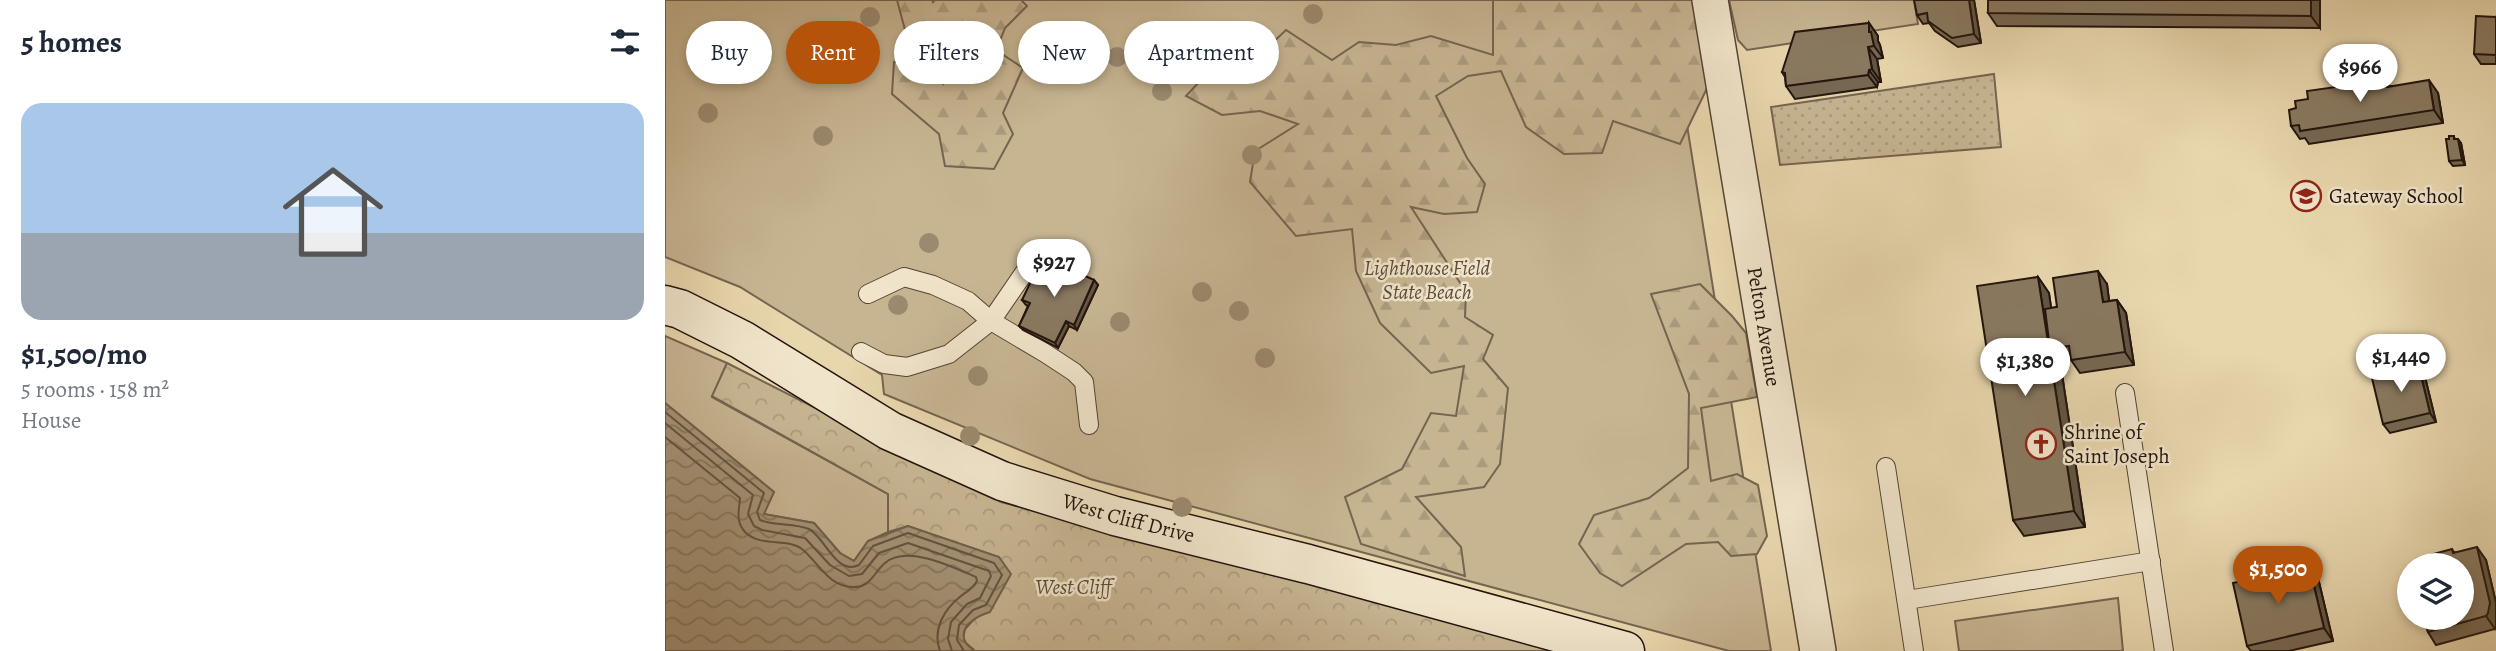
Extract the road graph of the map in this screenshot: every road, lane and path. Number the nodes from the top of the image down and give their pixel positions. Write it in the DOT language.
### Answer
graph roads {
  1 [pos="1710,0"];
  2 [pos="1039,251"];
  3 [pos="868,294"];
  4 [pos="665,305"];
  5 [pos="991,321"];
  6 [pos="861,352"];
  7 [pos="2125,393"];
  8 [pos="1089,425"];
  9 [pos="1886,467"];
  10 [pos="2151,561"];
  11 [pos="1907,600"];
  12 [pos="1625,651"];
  13 [pos="1818,651"];
  14 [pos="1914,651"];
  15 [pos="2164,651"];
  1 -- 13 [label="street, Pelton Avenue"];
  2 -- 5 [label="lane"];
  3 -- 5 [label="lane"];
  4 -- 12 [label="street, West Cliff Drive"];
  5 -- 6 [label="lane"];
  5 -- 8 [label="lane"];
  7 -- 10 [label="lane"];
  9 -- 11 [label="lane"];
  10 -- 11 [label="lane"];
  10 -- 15 [label="lane"];
  11 -- 14 [label="lane"];
}
